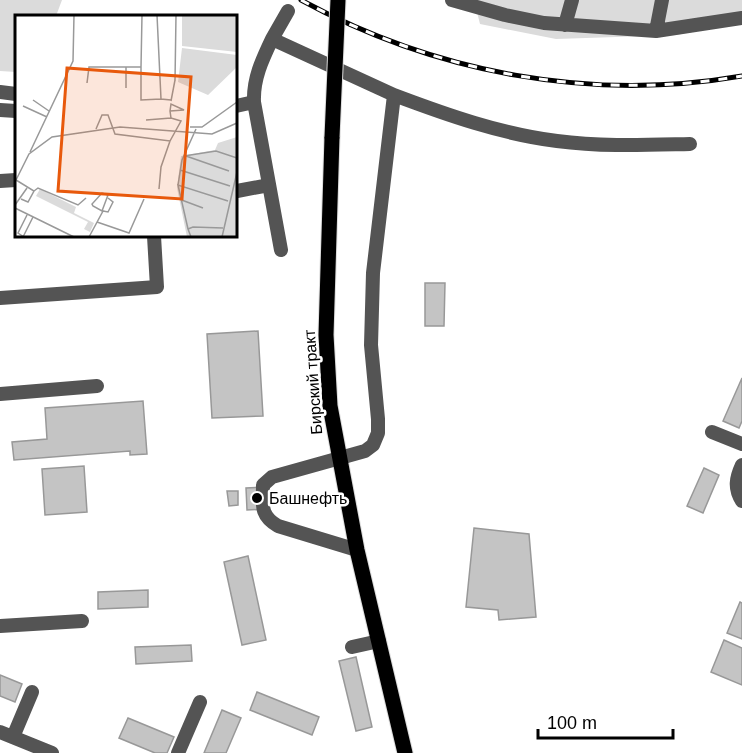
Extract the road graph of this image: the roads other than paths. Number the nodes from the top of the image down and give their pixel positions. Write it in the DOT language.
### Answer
graph roads {
  1 [pos="338,0"];
  2 [pos="452,0"];
  3 [pos="572,0"];
  4 [pos="662,0"];
  5 [pos="478,3"];
  6 [pos="288,12"];
  7 [pos="741,16"];
  8 [pos="566,25"];
  9 [pos="656,31"];
  10 [pos="272,39"];
  11 [pos="0,92"];
  12 [pos="15,93"];
  13 [pos="394,95"];
  14 [pos="254,102"];
  15 [pos="237,106"];
  16 [pos="0,110"];
  17 [pos="15,111"];
  18 [pos="690,144"];
  19 [pos="15,180"];
  20 [pos="0,181"];
  21 [pos="269,185"];
  22 [pos="237,190"];
  23 [pos="153,237"];
  24 [pos="281,250"];
  25 [pos="0,298"];
  26 [pos="97,386"];
  27 [pos="0,394"];
  28 [pos="712,432"];
  29 [pos="742,444"];
  30 [pos="339,457"];
  31 [pos="742,465"];
  32 [pos="742,501"];
  33 [pos="357,550"];
  34 [pos="82,621"];
  35 [pos="0,626"];
  36 [pos="379,641"];
  37 [pos="352,647"];
  38 [pos="32,692"];
  39 [pos="200,702"];
  40 [pos="6,734"];
  41 [pos="52,753"];
  42 [pos="178,753"];
  43 [pos="405,753"];
  1 -- 30 [label="main road, Бирский тракт, bridge"];
  2 -- 5 [label="street"];
  3 -- 8 [label="street"];
  4 -- 9 [label="street"];
  5 -- 8 [label="street"];
  6 -- 10 [label="street"];
  7 -- 9 [label="street"];
  8 -- 9 [label="street"];
  10 -- 13 [label="street"];
  10 -- 14 [label="street"];
  11 -- 12 [label="street"];
  13 -- 18 [label="street"];
  13 -- 30 [label="street"];
  14 -- 15 [label="street"];
  14 -- 21 [label="street"];
  16 -- 17 [label="street"];
  19 -- 20 [label="street"];
  21 -- 22 [label="street"];
  21 -- 24 [label="street"];
  23 -- 25 [label="street"];
  26 -- 27 [label="street"];
  28 -- 29 [label="street"];
  30 -- 33 [label="main road, Бирский тракт"];
  30 -- 33 [label="street"];
  31 -- 32 [label="street"];
  33 -- 36 [label="main road, Бирский тракт"];
  34 -- 35 [label="street"];
  36 -- 37 [label="street"];
  36 -- 43 [label="main road, Бирский тракт"];
  38 -- 40 [label="street"];
  39 -- 42 [label="street"];
  40 -- 41 [label="street"];
}
